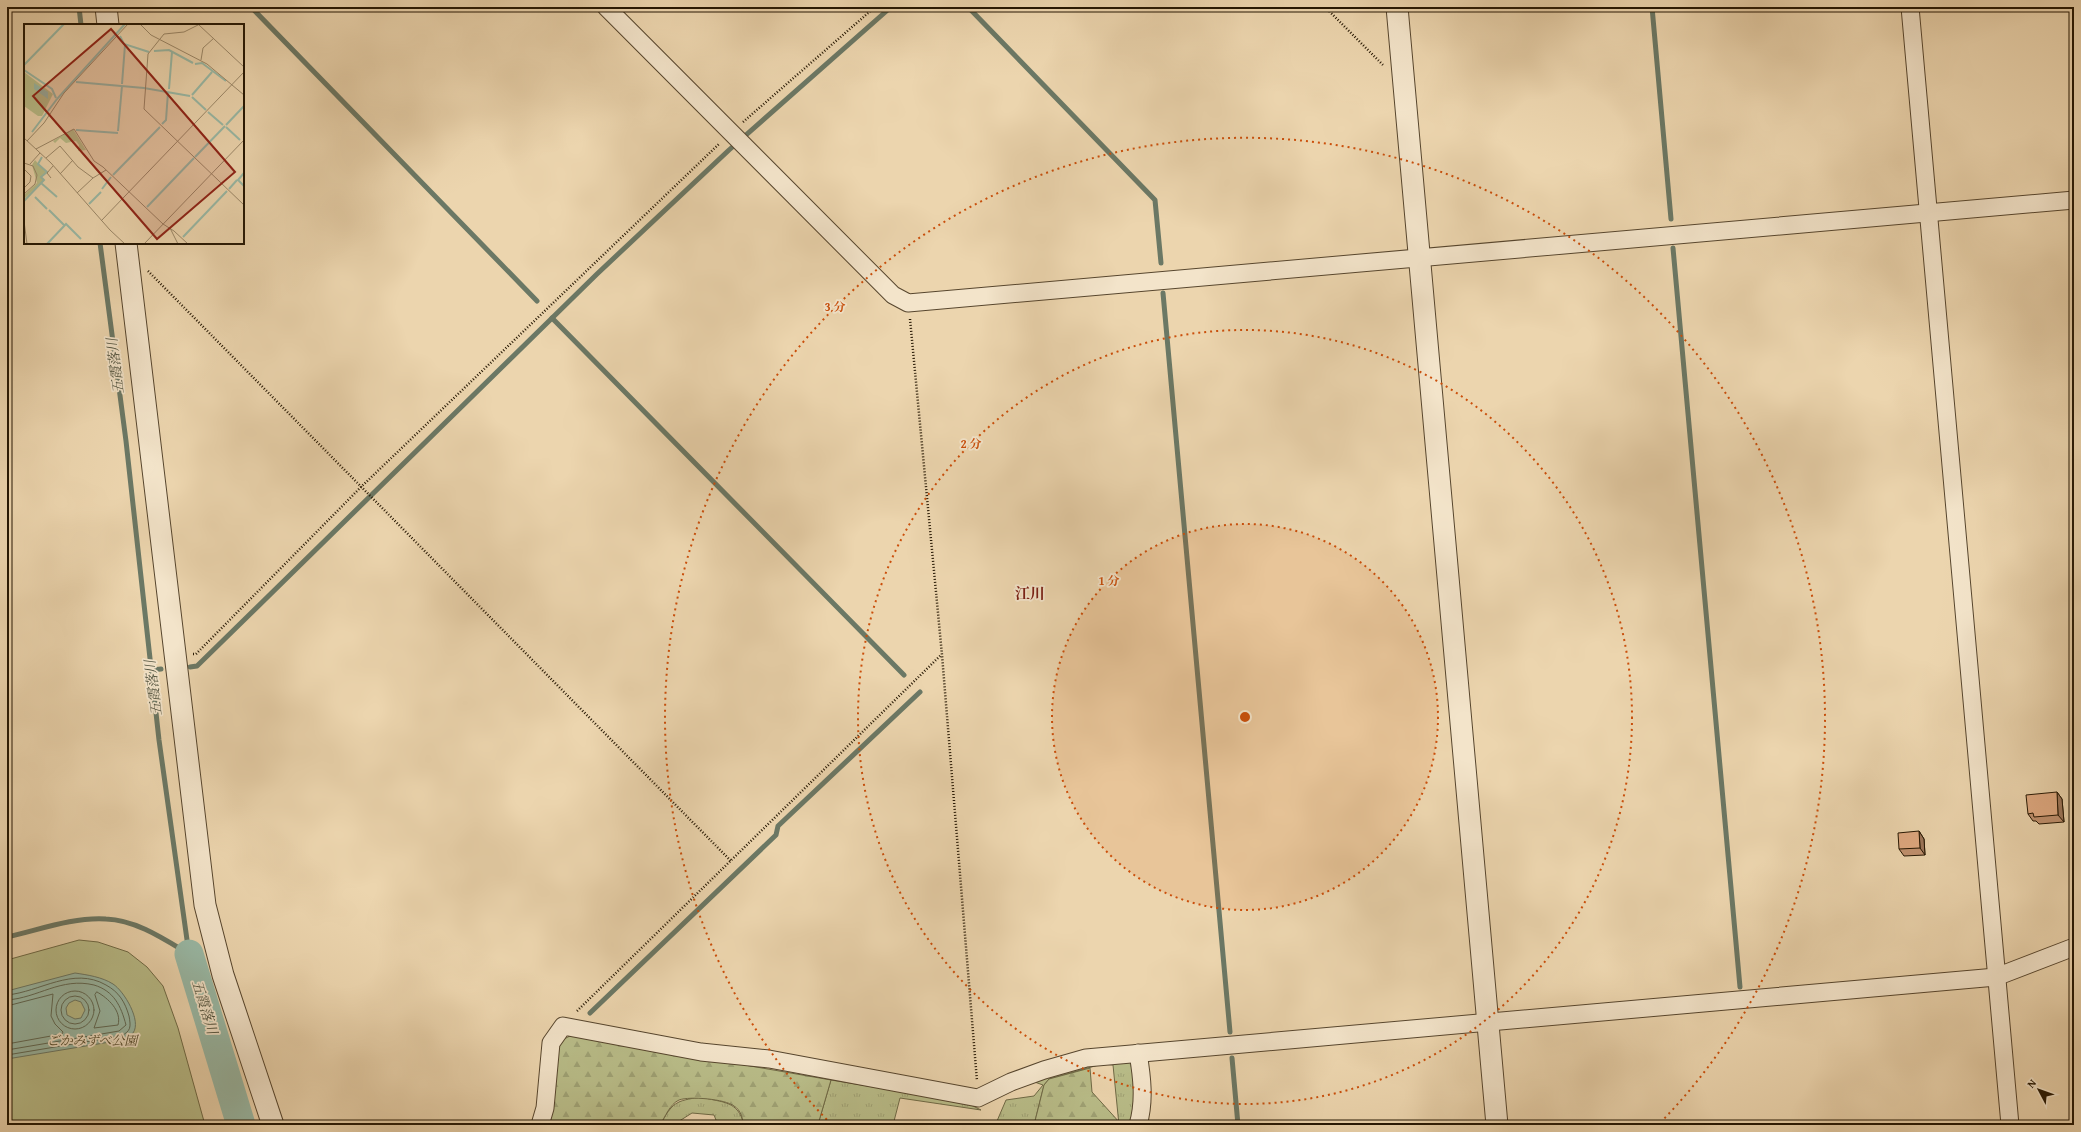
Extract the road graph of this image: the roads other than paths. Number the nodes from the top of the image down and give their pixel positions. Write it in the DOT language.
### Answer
graph roads {
  1 [pos="106,7"];
  2 [pos="606,7"];
  3 [pos="1397,7"];
  4 [pos="1910,7"];
  5 [pos="108,24"];
  6 [pos="2074,200"];
  7 [pos="1928,213"];
  8 [pos="126,244"];
  9 [pos="1420,258"];
  10 [pos="2073,948"];
  11 [pos="1996,977"];
  12 [pos="1488,1024"];
  13 [pos="1138,1053"];
  14 [pos="273,1125"];
  15 [pos="540,1125"];
  16 [pos="1138,1125"];
  17 [pos="1497,1125"];
  18 [pos="2010,1125"];
  1 -- 5 [label="street"];
  2 -- 9 [label="street"];
  3 -- 9 [label="street"];
  4 -- 7 [label="street"];
  6 -- 7 [label="street"];
  7 -- 9 [label="street"];
  7 -- 11 [label="street"];
  8 -- 14 [label="street"];
  9 -- 12 [label="street"];
  10 -- 11 [label="street"];
  11 -- 12 [label="street"];
  11 -- 18 [label="street"];
  12 -- 13 [label="street"];
  12 -- 17 [label="street"];
  13 -- 15 [label="street"];
  13 -- 16 [label="street"];
}
